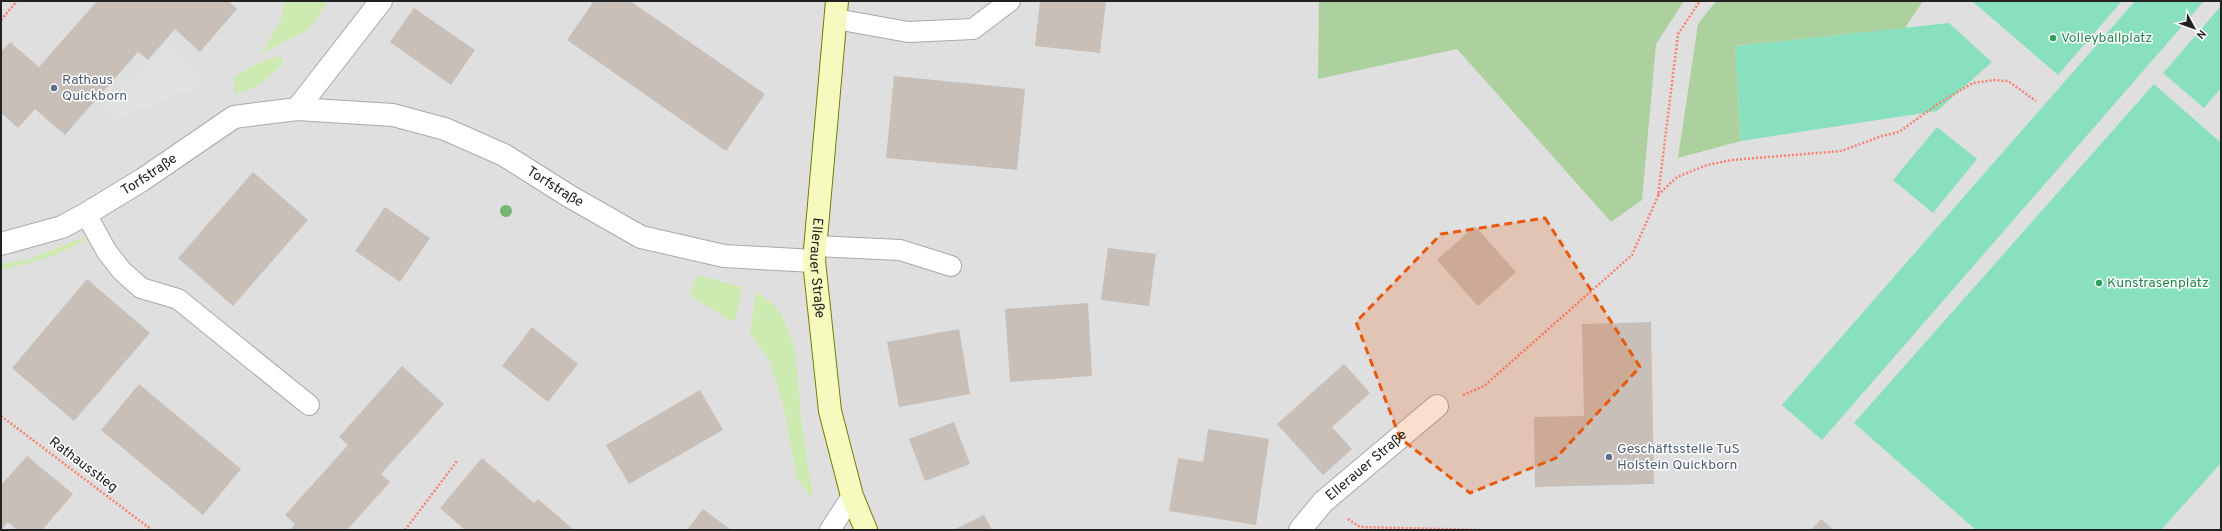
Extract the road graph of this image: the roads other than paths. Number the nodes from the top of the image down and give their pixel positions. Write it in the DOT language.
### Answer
graph roads {
  1 [pos="381,1"];
  2 [pos="1010,1"];
  3 [pos="837,10"];
  4 [pos="296,109"];
  5 [pos="86,214"];
  6 [pos="1,244"];
  7 [pos="815,254"];
  8 [pos="951,266"];
  9 [pos="309,405"];
  10 [pos="1437,406"];
  11 [pos="852,496"];
  12 [pos="830,530"];
  13 [pos="866,530"];
  14 [pos="1300,530"];
  1 -- 4 [label="street"];
  2 -- 3 [label="lane"];
  3 -- 7 [label="main road, Ellerauer Straße"];
  4 -- 5 [label="street, Torfstraße"];
  4 -- 7 [label="street, Torfstraße"];
  5 -- 6 [label="street, Torfstraße"];
  5 -- 9 [label="lane"];
  7 -- 8 [label="lane"];
  7 -- 11 [label="main road, Ellerauer Straße"];
  10 -- 14 [label="street, Ellerauer Straße"];
  11 -- 12 [label="lane"];
  11 -- 13 [label="main road, Ellerauer Straße"];
}
